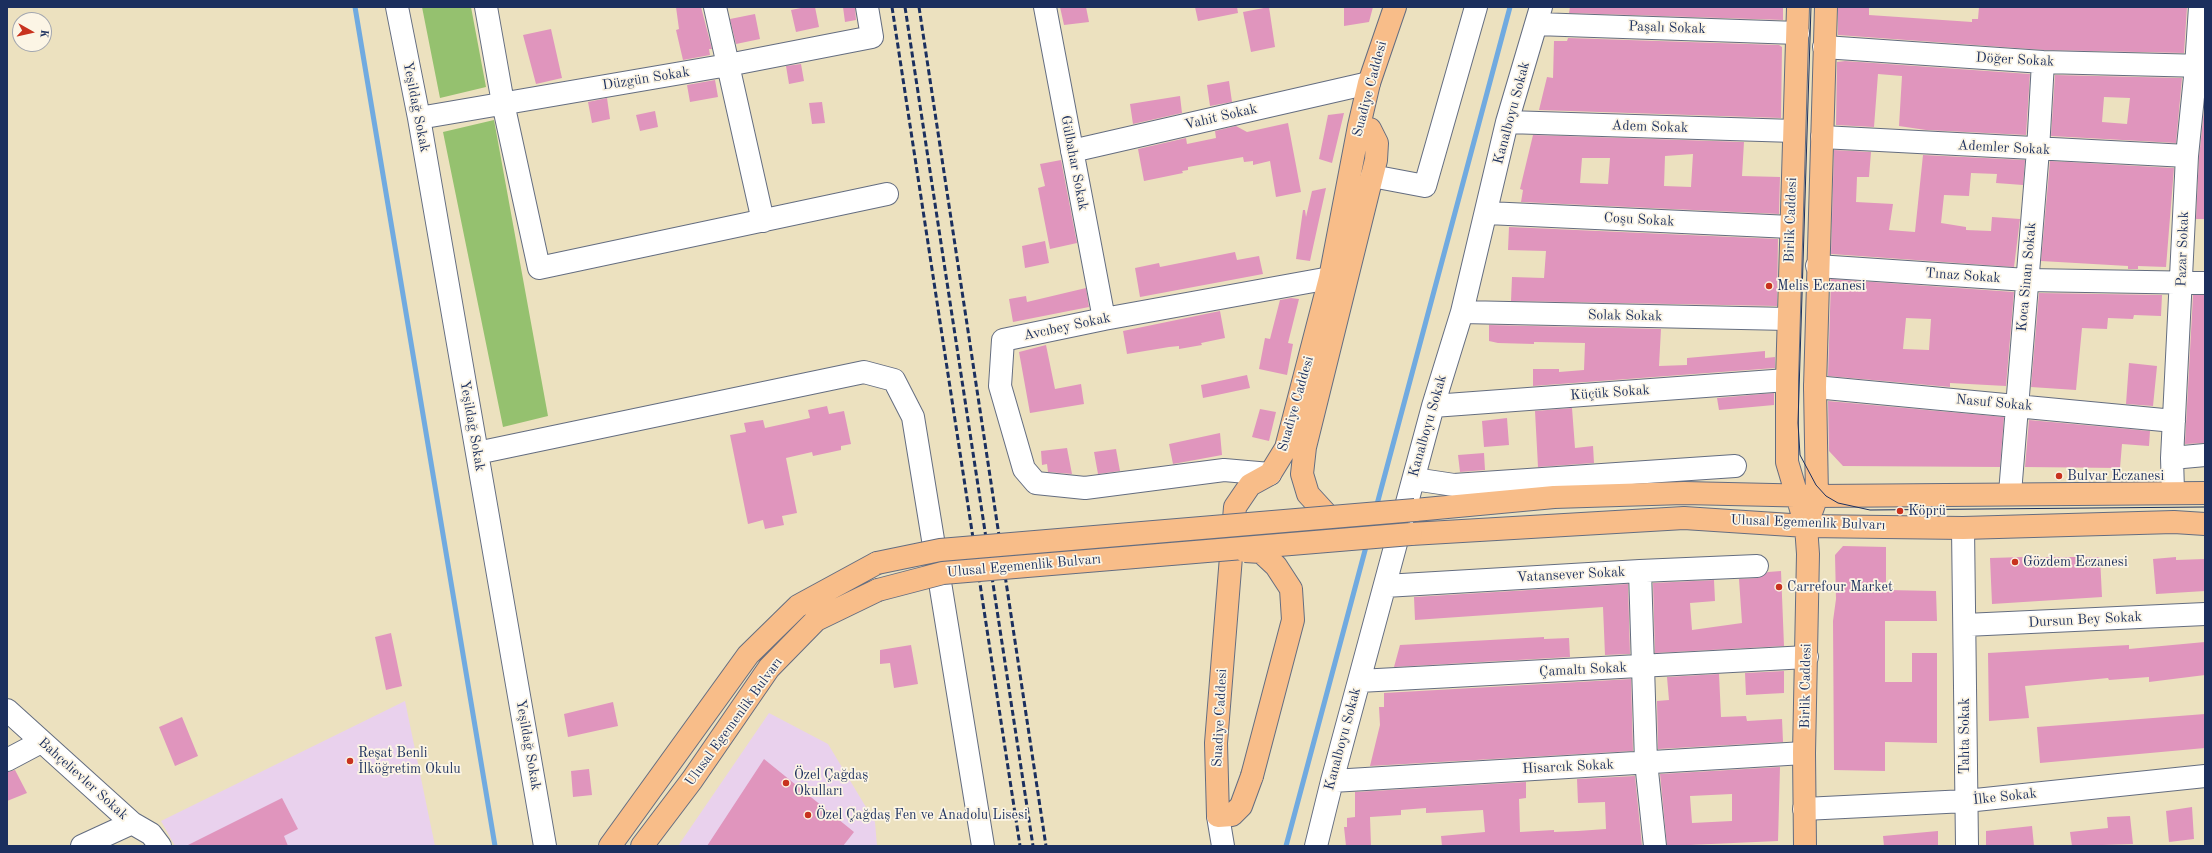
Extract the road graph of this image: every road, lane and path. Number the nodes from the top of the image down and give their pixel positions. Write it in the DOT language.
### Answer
graph roads {
  1 [pos="397,7"];
  2 [pos="486,7"];
  3 [pos="715,7"];
  4 [pos="867,7"];
  5 [pos="1045,7"];
  6 [pos="1395,7"];
  7 [pos="1476,7"];
  8 [pos="1798,7"];
  9 [pos="1826,7"];
  10 [pos="2200,7"];
  11 [pos="1538,15"];
  12 [pos="1798,33"];
  13 [pos="1824,47"];
  14 [pos="2043,62"];
  15 [pos="728,65"];
  16 [pos="2201,67"];
  17 [pos="1369,83"];
  18 [pos="503,103"];
  19 [pos="419,118"];
  20 [pos="1507,122"];
  21 [pos="1359,126"];
  22 [pos="1794,132"];
  23 [pos="1822,137"];
  24 [pos="2038,150"];
  25 [pos="1072,151"];
  26 [pos="2187,156"];
  27 [pos="1372,176"];
  28 [pos="887,194"];
  29 [pos="1487,213"];
  30 [pos="763,220"];
  31 [pos="1791,227"];
  32 [pos="1817,266"];
  33 [pos="1330,278"];
  34 [pos="2027,280"];
  35 [pos="2182,282"];
  36 [pos="2205,283"];
  37 [pos="1462,312"];
  38 [pos="1104,319"];
  39 [pos="1788,320"];
  40 [pos="1787,380"];
  41 [pos="1815,386"];
  42 [pos="2018,405"];
  43 [pos="1433,406"];
  44 [pos="2174,421"];
  45 [pos="477,453"];
  46 [pos="2205,455"];
  47 [pos="2172,458"];
  48 [pos="1787,462"];
  49 [pos="1735,466"];
  50 [pos="1270,474"];
  51 [pos="1414,479"];
  52 [pos="2173,491"];
  53 [pos="2010,493"];
  54 [pos="2205,493"];
  55 [pos="1736,494"];
  56 [pos="1807,496"];
  57 [pos="1330,518"];
  58 [pos="2205,524"];
  59 [pos="1806,526"];
  60 [pos="1963,528"];
  61 [pos="1228,549"];
  62 [pos="1757,566"];
  63 [pos="1640,571"];
  64 [pos="1385,586"];
  65 [pos="2205,614"];
  66 [pos="1965,625"];
  67 [pos="1807,657"];
  68 [pos="1644,666"];
  69 [pos="1359,682"];
  70 [pos="7,710"];
  71 [pos="40,742"];
  72 [pos="1804,753"];
  73 [pos="7,760"];
  74 [pos="1646,762"];
  75 [pos="2205,776"];
  76 [pos="1332,781"];
  77 [pos="1966,801"];
  78 [pos="1804,809"];
  79 [pos="1218,816"];
  80 [pos="132,822"];
  81 [pos="82,846"];
  82 [pos="160,846"];
  83 [pos="545,846"];
  84 [pos="610,846"];
  85 [pos="642,846"];
  86 [pos="983,846"];
  87 [pos="1223,846"];
  88 [pos="1316,846"];
  89 [pos="1655,846"];
  90 [pos="1805,846"];
  91 [pos="1967,846"];
  1 -- 19 [label="street, Yeşildağ Sokak"];
  2 -- 18 [label="street"];
  3 -- 15 [label="street"];
  4 -- 15 [label="street, Düzgün Sokak"];
  5 -- 25 [label="street, Gülbahar Sokak"];
  6 -- 17 [label="main road, Suadiye Caddesi"];
  7 -- 27 [label="street"];
  8 -- 12 [label="main road, Birlik Caddesi"];
  9 -- 13 [label="main road, Birlik Caddesi"];
  10 -- 16 [label="street, Pazar Sokak"];
  11 -- 12 [label="street, Paşalı Sokak"];
  11 -- 20 [label="street, Kanalboyu Sokak"];
  12 -- 22 [label="main road, Birlik Caddesi"];
  13 -- 14 [label="street, Döğer Sokak"];
  13 -- 23 [label="main road, Birlik Caddesi"];
  14 -- 16 [label="street, Döğer Sokak"];
  14 -- 24 [label="street, Koca Sinan Sokak"];
  15 -- 18 [label="street, Düzgün Sokak"];
  15 -- 30 [label="street"];
  16 -- 26 [label="street, Pazar Sokak"];
  17 -- 21 [label="main road, Suadiye Caddesi"];
  17 -- 25 [label="street, Vahit Sokak"];
  18 -- 19 [label="street, Düzgün Sokak"];
  18 -- 30 [label="street"];
  19 -- 45 [label="street, Yeşildağ Sokak"];
  20 -- 22 [label="street, Adem Sokak"];
  20 -- 29 [label="street, Kanalboyu Sokak"];
  21 -- 27 [label="main road"];
  21 -- 33 [label="main road, Suadiye Caddesi"];
  22 -- 31 [label="main road, Birlik Caddesi"];
  23 -- 24 [label="street, Ademler Sokak"];
  23 -- 32 [label="main road, Birlik Caddesi"];
  24 -- 26 [label="street, Ademler Sokak"];
  24 -- 34 [label="street, Koca Sinan Sokak"];
  25 -- 38 [label="street, Gülbahar Sokak"];
  26 -- 35 [label="street, Pazar Sokak"];
  27 -- 57 [label="main road"];
  28 -- 30 [label="street"];
  29 -- 31 [label="street, Coşu Sokak"];
  29 -- 37 [label="street, Kanalboyu Sokak"];
  31 -- 39 [label="main road, Birlik Caddesi"];
  32 -- 34 [label="street, Tınaz Sokak"];
  32 -- 41 [label="main road, Birlik Caddesi"];
  33 -- 38 [label="street, Avcıbey Sokak"];
  33 -- 50 [label="main road, Suadiye Caddesi"];
  34 -- 35 [label="street, Tınaz Sokak"];
  34 -- 42 [label="street, Koca Sinan Sokak"];
  35 -- 36 [label="street, Tınaz Sokak"];
  35 -- 44 [label="street, Pazar Sokak"];
  37 -- 39 [label="street, Solak Sokak"];
  37 -- 43 [label="street, Kanalboyu Sokak"];
  38 -- 50 [label="street, Avcıbey Sokak"];
  39 -- 40 [label="main road, Birlik Caddesi"];
  40 -- 43 [label="street, Küçük Sokak"];
  40 -- 48 [label="main road, Birlik Caddesi"];
  41 -- 42 [label="street, Nasuf Sokak"];
  41 -- 56 [label="main road, Birlik Caddesi"];
  42 -- 44 [label="street, Nasuf Sokak"];
  42 -- 53 [label="street, Koca Sinan Sokak"];
  43 -- 51 [label="street, Kanalboyu Sokak"];
  44 -- 47 [label="street, Pazar Sokak"];
  45 -- 83 [label="street, Yeşildağ Sokak"];
  45 -- 86 [label="street"];
  46 -- 47 [label="street"];
  47 -- 52 [label="street, Pazar Sokak"];
  48 -- 55 [label="main road"];
  48 -- 56 [label="main road, Birlik Caddesi"];
  49 -- 51 [label="street"];
  50 -- 79 [label="main road, Suadiye Caddesi"];
  51 -- 64 [label="street, Kanalboyu Sokak"];
  52 -- 53 [label="main road, Ulusal Egemenlik Bulvarı"];
  52 -- 54 [label="main road, Ulusal Egemenlik Bulvarı"];
  53 -- 56 [label="main road, Ulusal Egemenlik Bulvarı"];
  55 -- 56 [label="main road, Ulusal Egemenlik Bulvarı"];
  55 -- 57 [label="main road, Ulusal Egemenlik Bulvarı, bridge"];
  56 -- 59 [label="main road, Birlik Caddesi"];
  57 -- 84 [label="main road, Ulusal Egemenlik Bulvarı, bridge"];
  58 -- 60 [label="main road, Ulusal Egemenlik Bulvarı"];
  59 -- 60 [label="main road, Ulusal Egemenlik Bulvarı"];
  59 -- 61 [label="main road, Ulusal Egemenlik Bulvarı, bridge"];
  59 -- 67 [label="main road, Birlik Caddesi"];
  60 -- 66 [label="street, Tahta Sokak"];
  61 -- 79 [label="main road, bridge"];
  61 -- 85 [label="main road, Ulusal Egemenlik Bulvarı, bridge"];
  62 -- 63 [label="street, Vatansever Sokak"];
  63 -- 64 [label="street, Vatansever Sokak"];
  63 -- 68 [label="street"];
  64 -- 69 [label="street, Kanalboyu Sokak"];
  65 -- 66 [label="street, Dursun Bey Sokak"];
  66 -- 77 [label="street, Tahta Sokak"];
  67 -- 68 [label="street, Çamaltı Sokak"];
  67 -- 72 [label="main road, Birlik Caddesi"];
  68 -- 69 [label="street, Çamaltı Sokak"];
  68 -- 74 [label="street"];
  69 -- 76 [label="street, Kanalboyu Sokak"];
  70 -- 71 [label="street, Bahçelievler Sokak"];
  71 -- 73 [label="street"];
  71 -- 80 [label="street, Bahçelievler Sokak"];
  72 -- 74 [label="street, Hisarcık Sokak"];
  72 -- 78 [label="main road, Birlik Caddesi"];
  74 -- 76 [label="street, Hisarcık Sokak"];
  74 -- 89 [label="street"];
  75 -- 77 [label="street, İlke Sokak"];
  76 -- 88 [label="street, Kanalboyu Sokak"];
  77 -- 78 [label="street, İlke Sokak"];
  77 -- 91 [label="street, Tahta Sokak"];
  78 -- 90 [label="main road, Birlik Caddesi"];
  79 -- 87 [label="street"];
  80 -- 81 [label="street"];
  80 -- 82 [label="street, Bahçelievler Sokak"];
}
